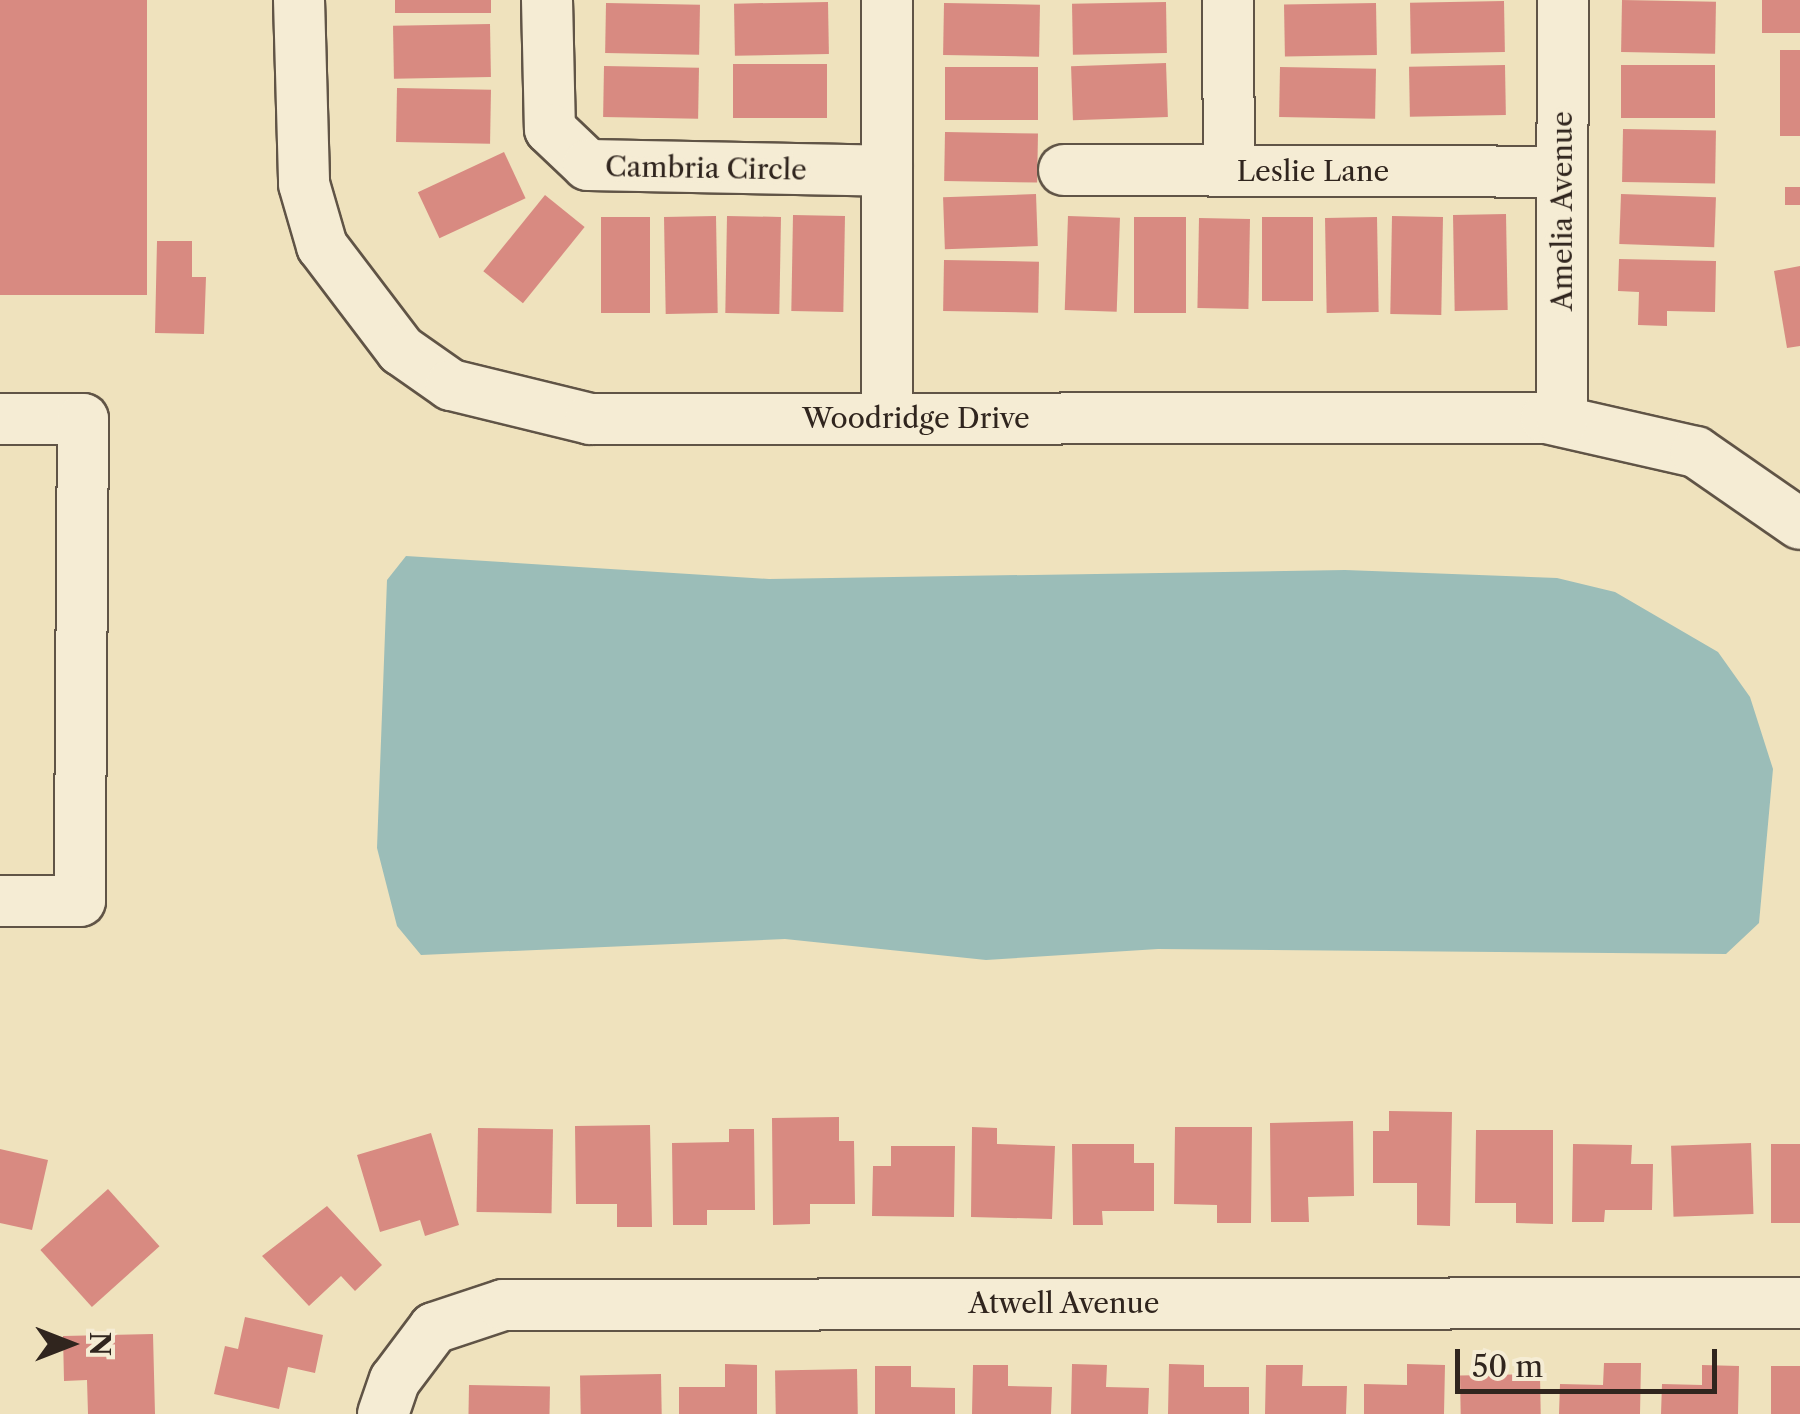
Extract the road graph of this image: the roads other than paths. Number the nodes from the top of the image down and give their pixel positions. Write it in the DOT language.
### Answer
graph roads {
  1 [pos="299,0"];
  2 [pos="547,0"];
  3 [pos="887,0"];
  4 [pos="1228,0"];
  5 [pos="1563,0"];
  6 [pos="1064,170"];
  7 [pos="1230,170"];
  8 [pos="886,171"];
  9 [pos="1562,172"];
  10 [pos="5,410"];
  11 [pos="886,418"];
  12 [pos="1562,422"];
  13 [pos="1800,524"];
  14 [pos="0,901"];
  15 [pos="1800,1304"];
  16 [pos="383,1414"];
  1 -- 11 [label="street, Woodridge Drive"];
  2 -- 8 [label="street, Cambria Circle"];
  3 -- 8 [label="street"];
  4 -- 7 [label="street"];
  5 -- 9 [label="street, Amelia Avenue"];
  6 -- 7 [label="street, Leslie Lane"];
  7 -- 9 [label="street, Leslie Lane"];
  8 -- 11 [label="street"];
  9 -- 12 [label="street, Amelia Avenue"];
  10 -- 14 [label="street"];
  11 -- 12 [label="street, Woodridge Drive"];
  12 -- 13 [label="street, Woodridge Drive"];
  15 -- 16 [label="street, Atwell Avenue"];
}
